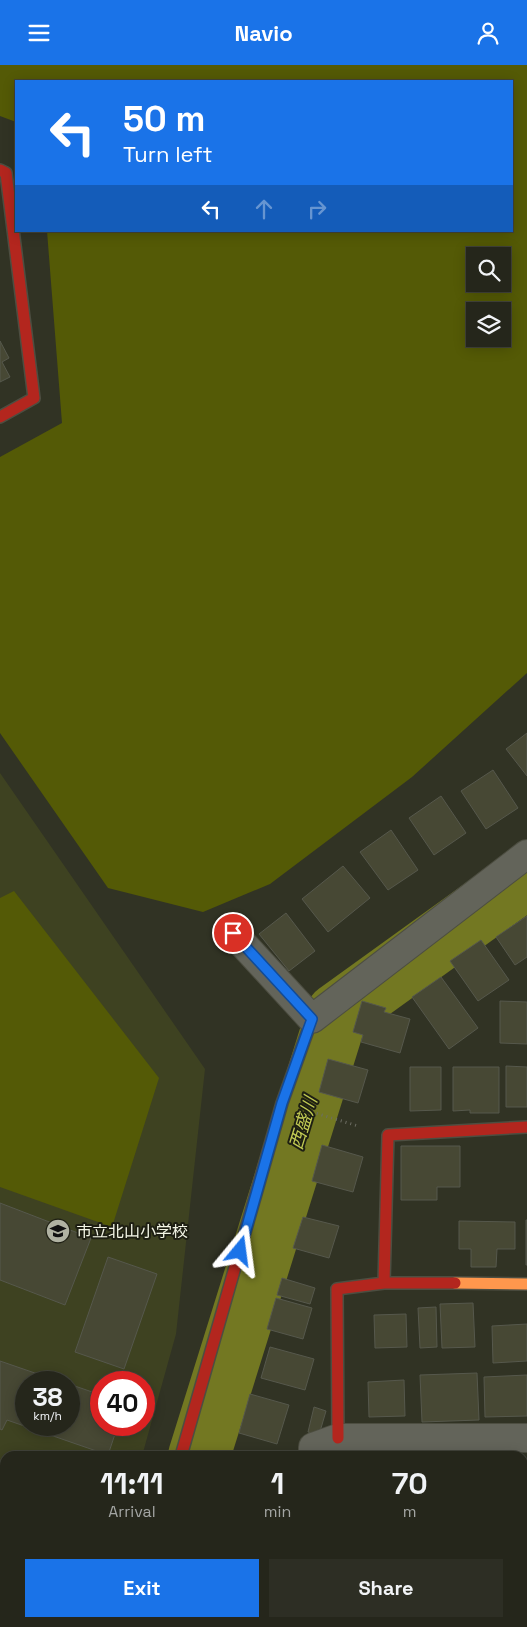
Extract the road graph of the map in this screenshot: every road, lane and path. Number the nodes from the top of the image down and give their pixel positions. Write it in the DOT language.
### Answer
graph roads {
  1 [pos="0,170"];
  2 [pos="6,220"];
  3 [pos="0,417"];
  4 [pos="527,854"];
  5 [pos="233,933"];
  6 [pos="312,1019"];
  7 [pos="282,1103"];
  8 [pos="527,1127"];
  9 [pos="388,1135"];
  10 [pos="384,1283"];
  11 [pos="527,1284"];
  12 [pos="338,1438"];
  13 [pos="527,1438"];
  14 [pos="182,1451"];
  15 [pos="313,1451"];
  1 -- 2 [label="street"];
  2 -- 3 [label="street"];
  4 -- 6 [label="street"];
  5 -- 6 [label="street"];
  6 -- 7 [label="street"];
  7 -- 9 [label="path"];
  7 -- 14 [label="street"];
  8 -- 9 [label="street"];
  9 -- 10 [label="street"];
  10 -- 11 [label="street"];
  10 -- 12 [label="street"];
  12 -- 13 [label="street"];
  12 -- 15 [label="street"];
}
